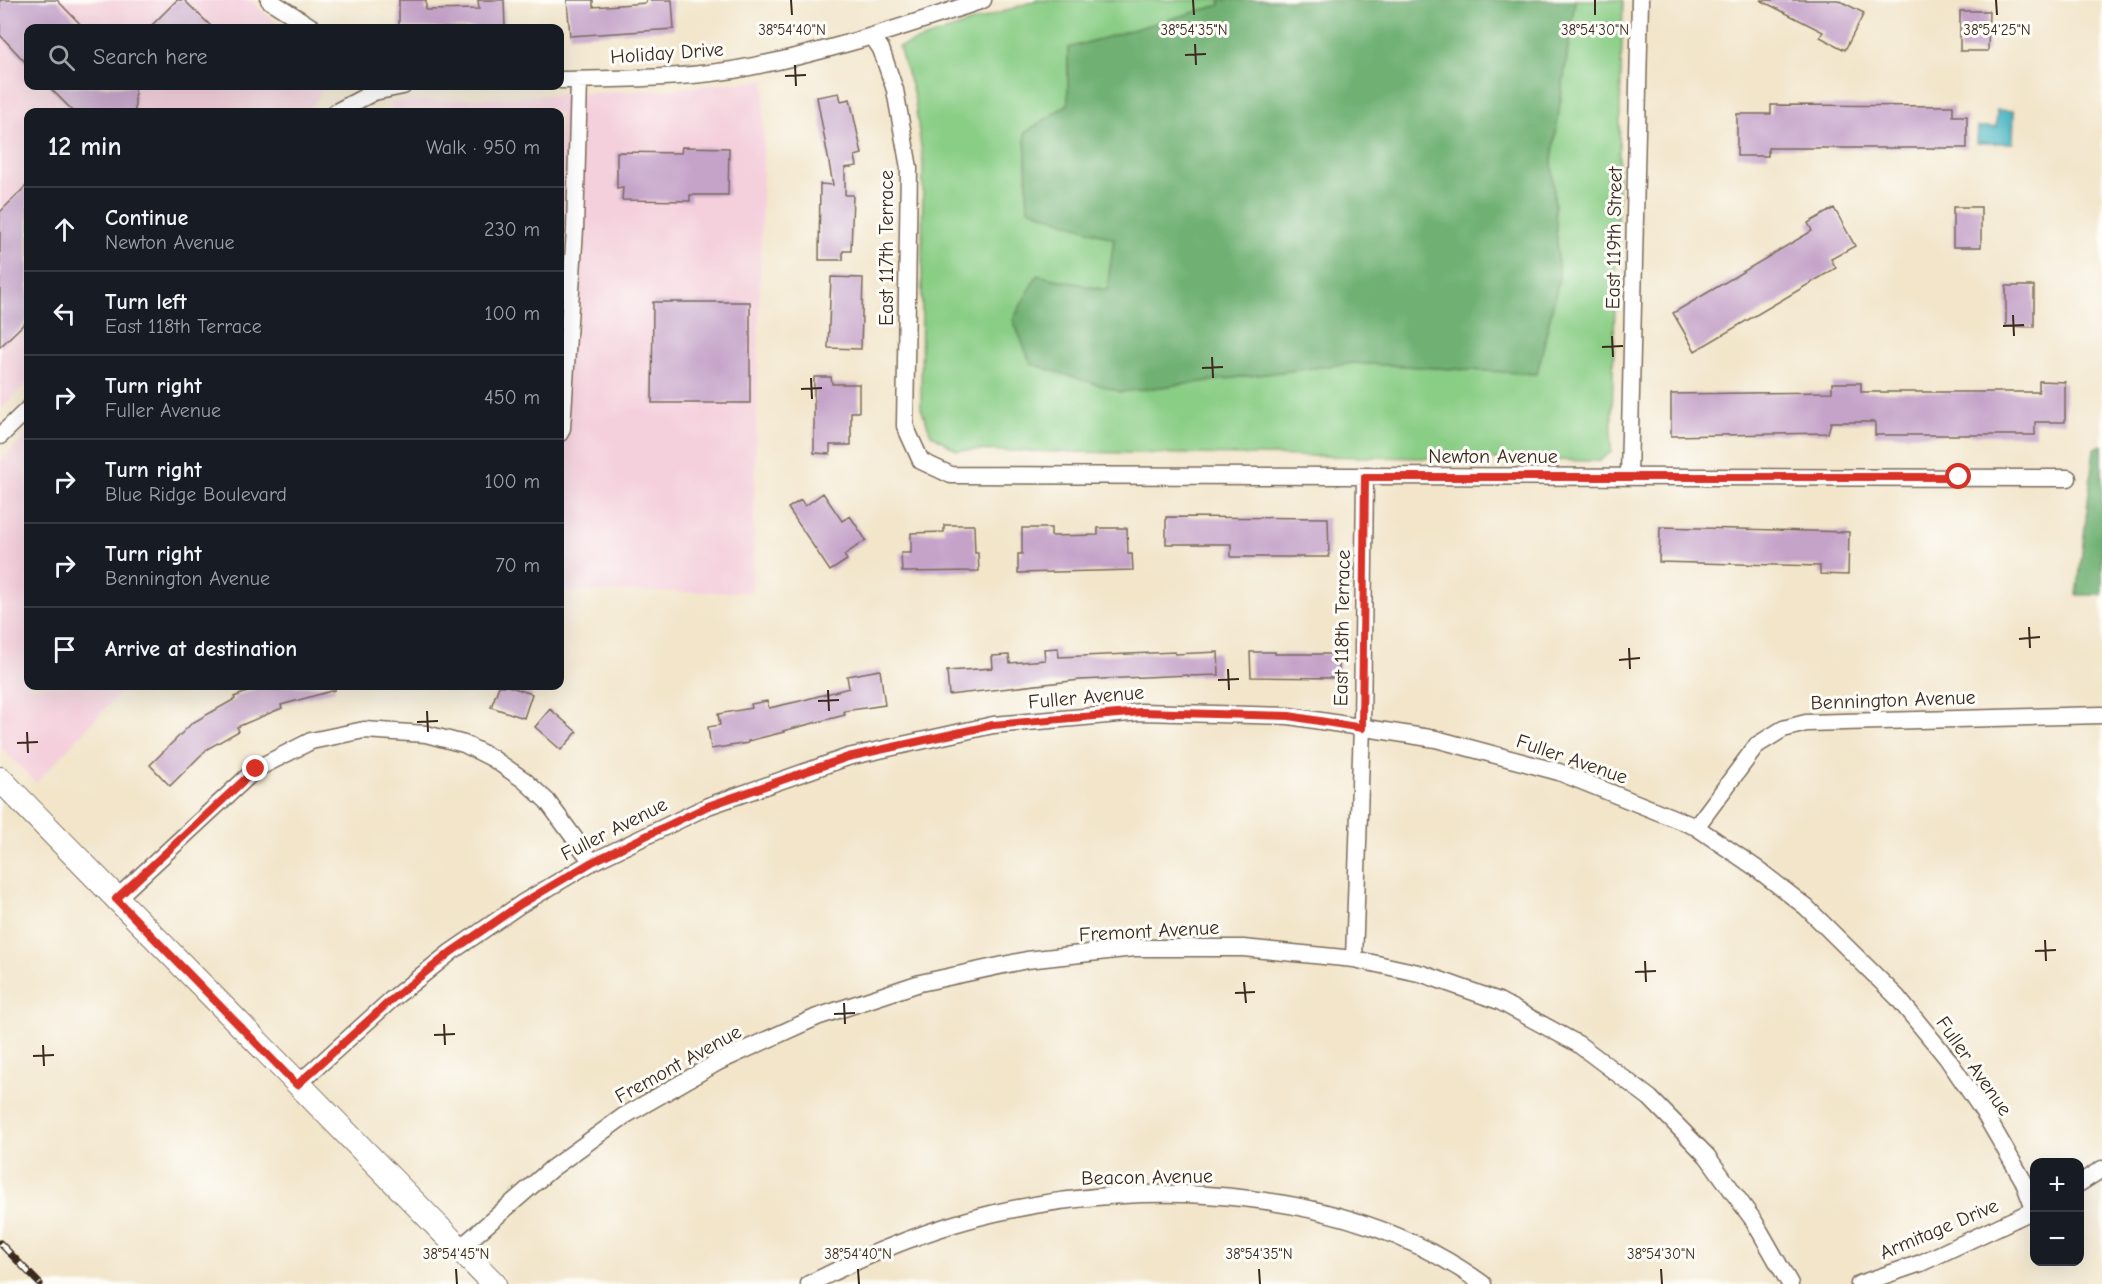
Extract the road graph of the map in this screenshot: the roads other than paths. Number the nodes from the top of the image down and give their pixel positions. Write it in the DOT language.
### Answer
graph roads {
  1 [pos="269,0"];
  2 [pos="983,0"];
  3 [pos="1640,0"];
  4 [pos="307,24"];
  5 [pos="873,38"];
  6 [pos="564,80"];
  7 [pos="579,80"];
  8 [pos="384,90"];
  9 [pos="344,108"];
  10 [pos="564,398"];
  11 [pos="24,413"];
  12 [pos="0,436"];
  13 [pos="921,461"];
  14 [pos="1365,477"];
  15 [pos="1629,477"];
  16 [pos="2068,478"];
  17 [pos="2102,715"];
  18 [pos="1362,728"];
  19 [pos="0,779"];
  20 [pos="1696,827"];
  21 [pos="592,862"];
  22 [pos="116,899"];
  23 [pos="1354,959"];
  24 [pos="297,1085"];
  25 [pos="2102,1169"];
  26 [pos="2084,1180"];
  27 [pos="2030,1198"];
  28 [pos="2030,1211"];
  29 [pos="459,1249"];
  30 [pos="494,1284"];
  31 [pos="809,1284"];
  32 [pos="1483,1284"];
  33 [pos="1790,1284"];
  34 [pos="1859,1284"];
  1 -- 4 [label="street"];
  2 -- 5 [label="street, Holiday Drive"];
  3 -- 15 [label="street, East 119th Street"];
  5 -- 7 [label="street, Holiday Drive"];
  5 -- 13 [label="street, East 117th Terrace"];
  6 -- 7 [label="street, Holiday Drive"];
  7 -- 10 [label="street"];
  8 -- 9 [label="street"];
  11 -- 12 [label="street"];
  13 -- 14 [label="street, Newton Avenue"];
  14 -- 15 [label="street, Newton Avenue"];
  14 -- 18 [label="street, East 118th Terrace"];
  15 -- 16 [label="street, Newton Avenue"];
  17 -- 20 [label="street, Bennington Avenue"];
  18 -- 20 [label="street, Fuller Avenue"];
  18 -- 21 [label="street, Fuller Avenue"];
  18 -- 23 [label="street, East 118th Terrace"];
  19 -- 22 [label="main road"];
  20 -- 27 [label="street, Fuller Avenue"];
  21 -- 22 [label="street"];
  21 -- 24 [label="street, Fuller Avenue"];
  22 -- 24 [label="main road"];
  23 -- 29 [label="street, Fremont Avenue"];
  23 -- 33 [label="street, Fremont Avenue"];
  24 -- 29 [label="main road"];
  25 -- 26 [label="street"];
  28 -- 34 [label="street, Armitage Drive"];
  29 -- 30 [label="main road"];
  31 -- 32 [label="street, Beacon Avenue"];
}
